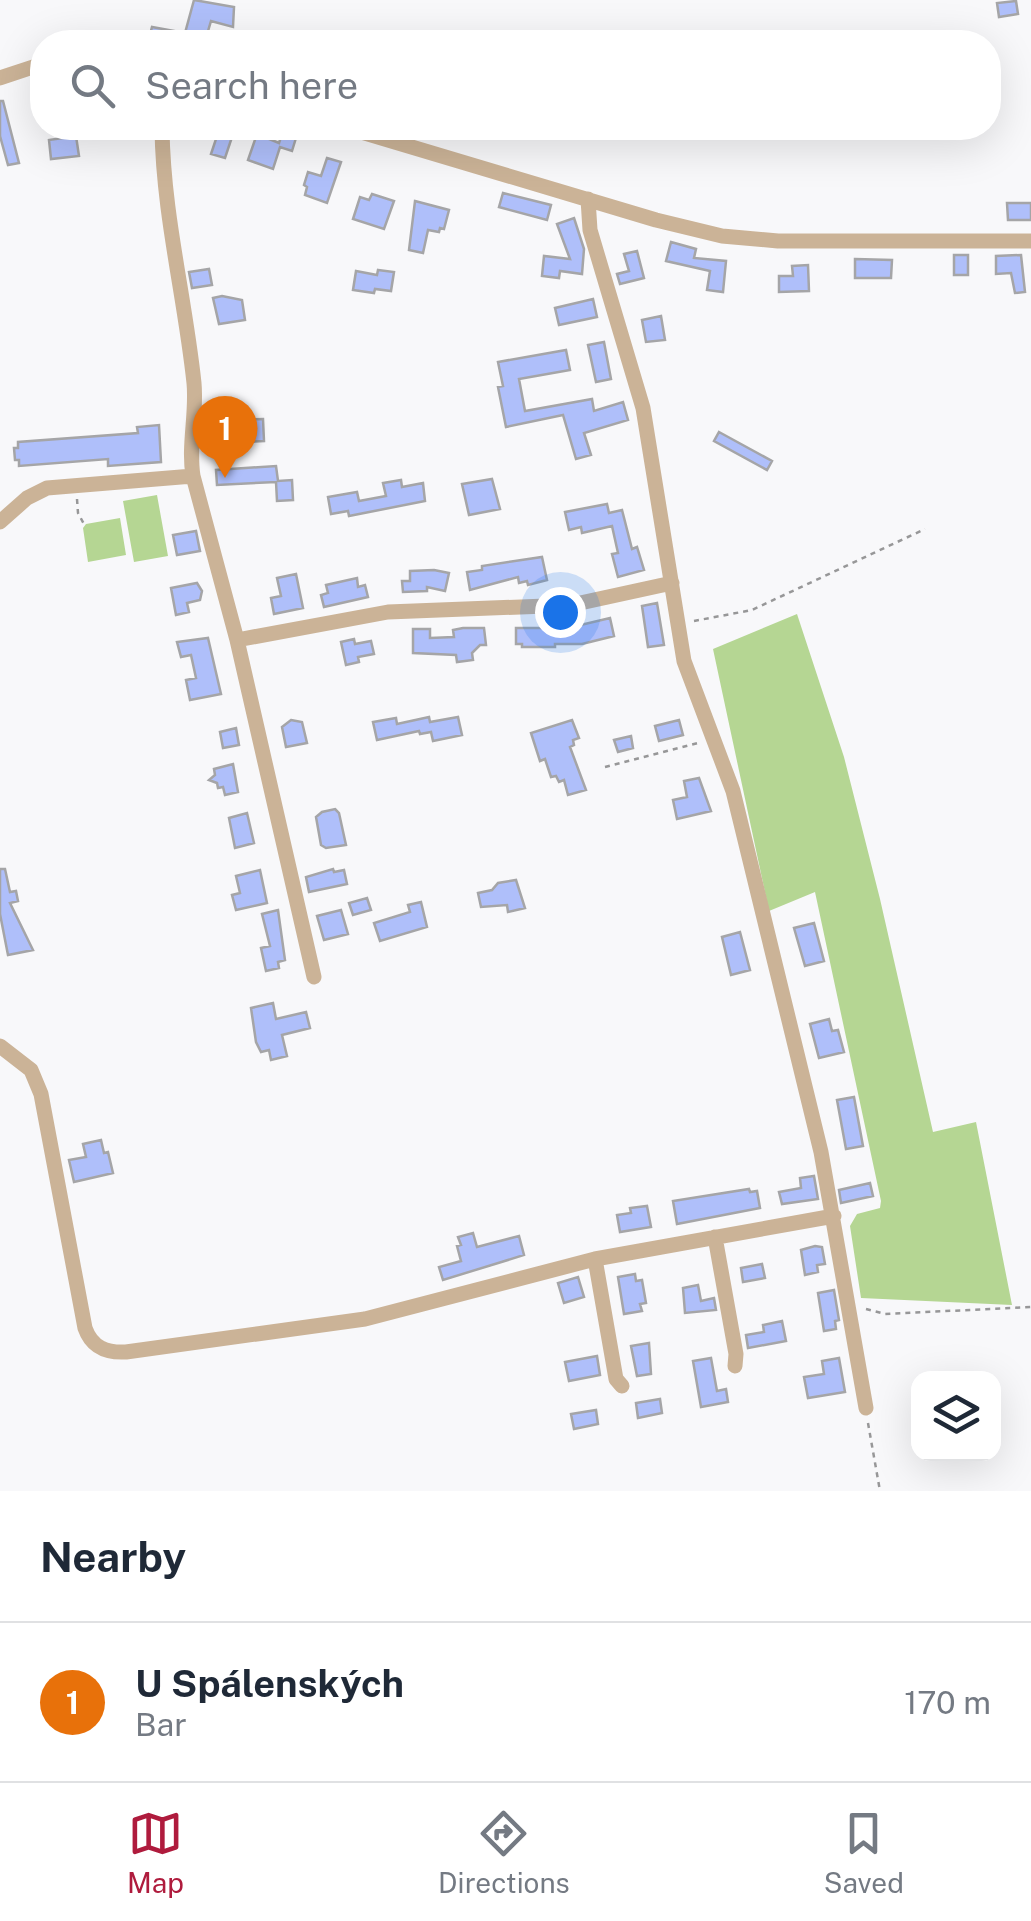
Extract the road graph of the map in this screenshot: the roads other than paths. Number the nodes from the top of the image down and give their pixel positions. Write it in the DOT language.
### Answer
graph roads {
  1 [pos="30,68"];
  2 [pos="0,78"];
  3 [pos="163,140"];
  4 [pos="389,140"];
  5 [pos="588,199"];
  6 [pos="1031,241"];
  7 [pos="193,476"];
  8 [pos="0,522"];
  9 [pos="672,583"];
  10 [pos="238,640"];
  11 [pos="314,978"];
  12 [pos="0,1046"];
  13 [pos="834,1216"];
  14 [pos="715,1237"];
  15 [pos="595,1259"];
  16 [pos="735,1366"];
  17 [pos="622,1386"];
  18 [pos="866,1408"];
  1 -- 2 [label="street"];
  3 -- 7 [label="street"];
  4 -- 5 [label="street"];
  5 -- 6 [label="street"];
  5 -- 9 [label="street"];
  7 -- 8 [label="street"];
  7 -- 10 [label="street"];
  9 -- 10 [label="street"];
  9 -- 13 [label="street"];
  10 -- 11 [label="street"];
  12 -- 15 [label="street"];
  13 -- 14 [label="street"];
  13 -- 18 [label="street"];
  14 -- 15 [label="street"];
  14 -- 16 [label="street"];
  15 -- 17 [label="street"];
}
